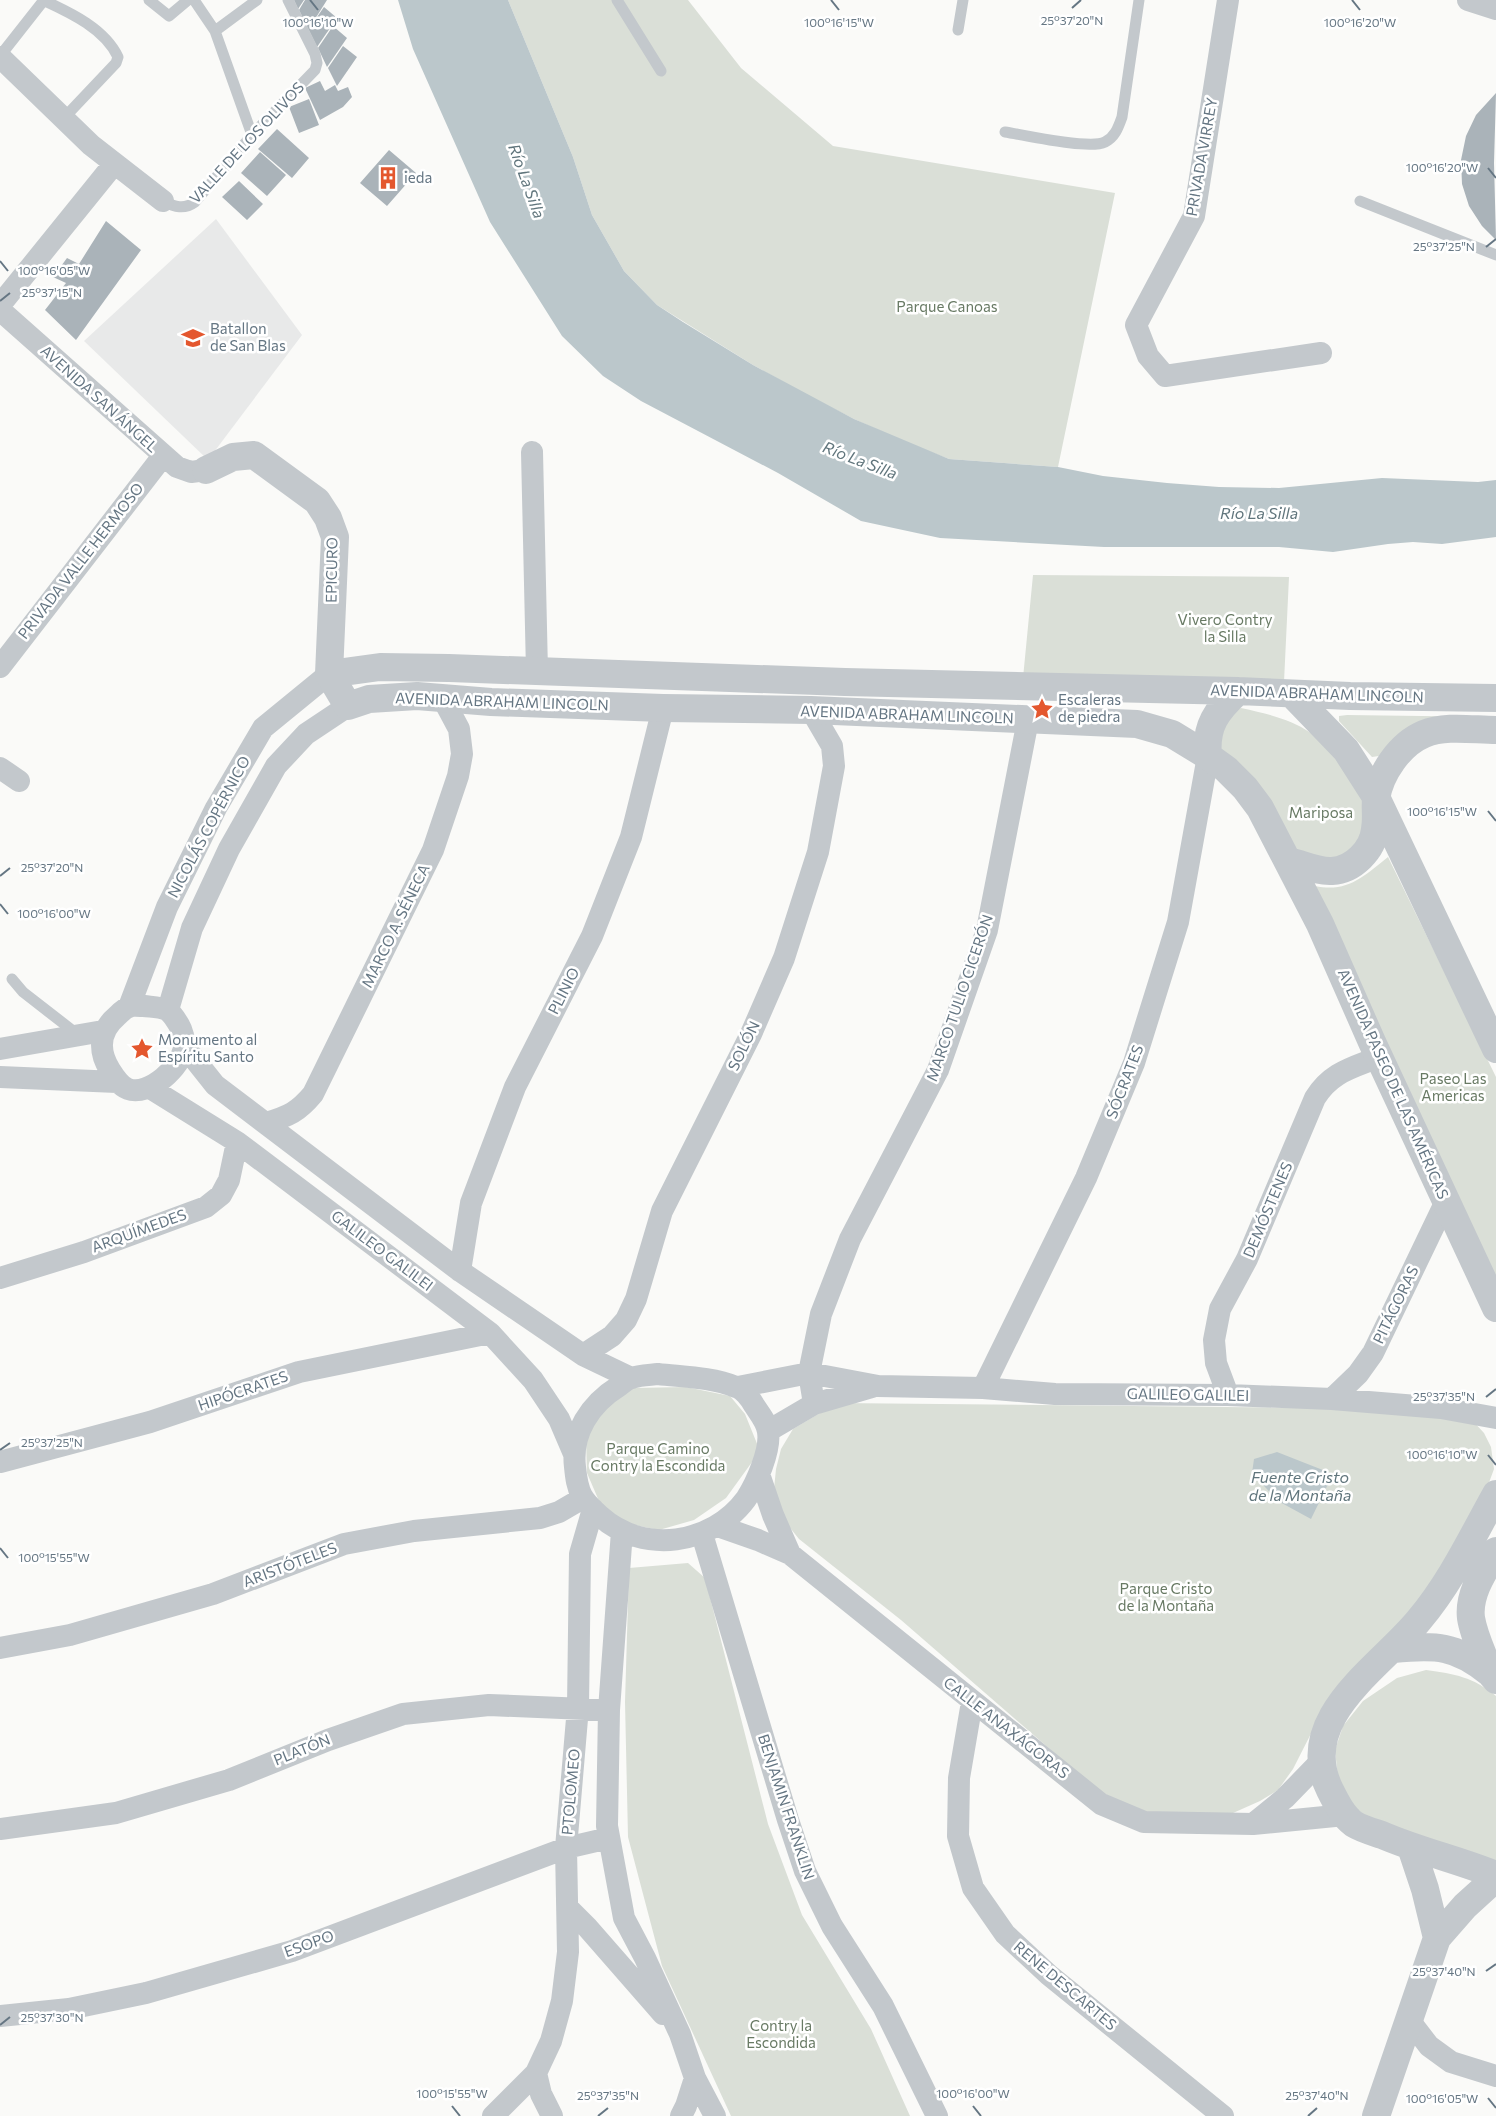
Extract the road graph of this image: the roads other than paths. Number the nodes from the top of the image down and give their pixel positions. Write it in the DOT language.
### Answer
graph roads {
  1 [pos="45,0"];
  2 [pos="149,0"];
  3 [pos="188,0"];
  4 [pos="194,0"];
  5 [pos="257,0"];
  6 [pos="288,0"];
  7 [pos="617,0"];
  8 [pos="963,0"];
  9 [pos="1140,0"];
  10 [pos="1228,0"];
  11 [pos="1468,0"];
  12 [pos="1496,9"];
  13 [pos="958,30"];
  14 [pos="215,31"];
  15 [pos="0,56"];
  16 [pos="660,71"];
  17 [pos="63,119"];
  18 [pos="1005,132"];
  19 [pos="252,135"];
  20 [pos="114,164"];
  21 [pos="163,201"];
  22 [pos="1360,201"];
  23 [pos="1496,255"];
  24 [pos="0,305"];
  25 [pos="0,310"];
  26 [pos="1320,352"];
  27 [pos="532,452"];
  28 [pos="163,456"];
  29 [pos="206,470"];
  30 [pos="0,667"];
  31 [pos="537,671"];
  32 [pos="329,674"];
  33 [pos="1238,691"];
  34 [pos="1292,694"];
  35 [pos="1496,698"];
  36 [pos="443,699"];
  37 [pos="348,706"];
  38 [pos="663,708"];
  39 [pos="811,710"];
  40 [pos="1028,720"];
  41 [pos="1496,730"];
  42 [pos="1208,756"];
  43 [pos="0,768"];
  44 [pos="19,781"];
  45 [pos="1376,798"];
  46 [pos="1288,862"];
  47 [pos="12,979"];
  48 [pos="129,1007"];
  49 [pos="168,1010"];
  50 [pos="104,1031"];
  51 [pos="78,1036"];
  52 [pos="184,1046"];
  53 [pos="0,1049"];
  54 [pos="1496,1049"];
  55 [pos="1379,1058"];
  56 [pos="0,1077"];
  57 [pos="118,1082"];
  58 [pos="150,1088"];
  59 [pos="266,1123"];
  60 [pos="237,1142"];
  61 [pos="1446,1201"];
  62 [pos="460,1271"];
  63 [pos="0,1278"];
  64 [pos="1496,1308"];
  65 [pos="490,1333"];
  66 [pos="583,1355"];
  67 [pos="808,1374"];
  68 [pos="631,1378"];
  69 [pos="878,1386"];
  70 [pos="738,1387"];
  71 [pos="983,1388"];
  72 [pos="1228,1395"];
  73 [pos="1332,1399"];
  74 [pos="814,1404"];
  75 [pos="1496,1418"];
  76 [pos="768,1432"];
  77 [pos="574,1454"];
  78 [pos="0,1462"];
  79 [pos="758,1474"];
  80 [pos="1496,1494"];
  81 [pos="588,1504"];
  82 [pos="710,1530"];
  83 [pos="622,1531"];
  84 [pos="1496,1551"];
  85 [pos="790,1554"];
  86 [pos="0,1648"];
  87 [pos="1393,1649"];
  88 [pos="1493,1676"];
  89 [pos="972,1702"];
  90 [pos="578,1707"];
  91 [pos="609,1710"];
  92 [pos="1321,1761"];
  93 [pos="1345,1815"];
  94 [pos="1252,1824"];
  95 [pos="0,1829"];
  96 [pos="610,1838"];
  97 [pos="1411,1847"];
  98 [pos="566,1848"];
  99 [pos="1496,1876"];
  100 [pos="568,1908"];
  101 [pos="1437,1938"];
  102 [pos="0,2016"];
  103 [pos="1409,2020"];
  104 [pos="680,2034"];
  105 [pos="536,2073"];
  106 [pos="1496,2076"];
  107 [pos="696,2078"];
  108 [pos="492,2116"];
  109 [pos="552,2116"];
  110 [pos="681,2116"];
  111 [pos="715,2116"];
  112 [pos="937,2116"];
  113 [pos="1223,2116"];
  114 [pos="1376,2116"];
  1 -- 15 [label="lane"];
  1 -- 17 [label="lane"];
  2 -- 3 [label="lane"];
  4 -- 14 [label="lane"];
  5 -- 14 [label="lane"];
  6 -- 19 [label="lane, VALLE DE LOS OLIVOS"];
  7 -- 16 [label="lane"];
  8 -- 13 [label="lane"];
  9 -- 18 [label="lane"];
  10 -- 26 [label="street, PRIVADA VIRREY"];
  11 -- 12 [label="street"];
  14 -- 19 [label="lane"];
  15 -- 17 [label="street, VALLE DE LOS OLIVOS"];
  17 -- 20 [label="street, VALLE DE LOS OLIVOS"];
  19 -- 21 [label="lane, VALLE DE LOS OLIVOS"];
  20 -- 21 [label="street, VALLE DE LOS OLIVOS"];
  20 -- 24 [label="street"];
  22 -- 23 [label="lane"];
  25 -- 28 [label="street, AVENIDA SAN ÁNGEL"];
  27 -- 31 [label="street"];
  28 -- 29 [label="street, AVENIDA SAN ÁNGEL"];
  28 -- 30 [label="street, PRIVADA VALLE HERMOSO"];
  29 -- 32 [label="street, EPICURO"];
  31 -- 32 [label="street, AVENIDA ABRAHAM LINCOLN"];
  31 -- 33 [label="street, AVENIDA ABRAHAM LINCOLN"];
  32 -- 37 [label="street"];
  32 -- 48 [label="street, NICOLÁS COPÉRNICO"];
  33 -- 34 [label="street, AVENIDA ABRAHAM LINCOLN"];
  33 -- 42 [label="street"];
  34 -- 35 [label="street, AVENIDA ABRAHAM LINCOLN"];
  34 -- 45 [label="street"];
  36 -- 37 [label="street, AVENIDA ABRAHAM LINCOLN"];
  36 -- 38 [label="street, AVENIDA ABRAHAM LINCOLN"];
  36 -- 59 [label="street, MARCO A. SÉNECA"];
  37 -- 49 [label="street, NICOLÁS COPÉRNICO"];
  38 -- 39 [label="street, AVENIDA ABRAHAM LINCOLN"];
  38 -- 62 [label="street, PLINIO"];
  39 -- 40 [label="street, AVENIDA ABRAHAM LINCOLN"];
  39 -- 66 [label="street, SOLÓN"];
  40 -- 42 [label="street, AVENIDA ABRAHAM LINCOLN"];
  40 -- 67 [label="street, MARCO TULIO CICERÓN"];
  41 -- 45 [label="street"];
  42 -- 46 [label="street, AVENIDA ABRAHAM LINCOLN"];
  42 -- 71 [label="street, SÓCRATES"];
  43 -- 44 [label="street"];
  45 -- 46 [label="street"];
  45 -- 54 [label="street"];
  46 -- 55 [label="street, AVENIDA PASEO DE LAS AMÉRICAS"];
  47 -- 51 [label="lane"];
  48 -- 49 [label="street"];
  48 -- 50 [label="street"];
  49 -- 52 [label="street"];
  50 -- 51 [label="street"];
  50 -- 57 [label="street"];
  51 -- 53 [label="street"];
  52 -- 58 [label="street"];
  52 -- 59 [label="street, GALILEO GALILEI"];
  55 -- 61 [label="street, AVENIDA PASEO DE LAS AMÉRICAS"];
  55 -- 72 [label="street, DEMÓSTENES"];
  56 -- 57 [label="street"];
  57 -- 58 [label="street"];
  58 -- 60 [label="street, GALILEO GALILEI"];
  59 -- 62 [label="street, GALILEO GALILEI"];
  60 -- 63 [label="street, ARQUÍMEDES"];
  60 -- 65 [label="street, GALILEO GALILEI"];
  61 -- 64 [label="street, AVENIDA PASEO DE LAS AMÉRICAS"];
  61 -- 73 [label="street, PITÁGORAS"];
  62 -- 66 [label="street, GALILEO GALILEI"];
  65 -- 77 [label="street, GALILEO GALILEI"];
  65 -- 78 [label="street, HIPÓCRATES"];
  66 -- 68 [label="street, GALILEO GALILEI"];
  67 -- 69 [label="street, GALILEO GALILEI"];
  67 -- 70 [label="street, GALILEO GALILEI"];
  67 -- 74 [label="street, MARCO TULIO CICERÓN"];
  68 -- 70 [label="street"];
  68 -- 77 [label="street"];
  69 -- 71 [label="street, GALILEO GALILEI"];
  69 -- 74 [label="street, GALILEO GALILEI"];
  70 -- 76 [label="street"];
  71 -- 72 [label="street, GALILEO GALILEI"];
  72 -- 73 [label="street, GALILEO GALILEI"];
  73 -- 75 [label="street, GALILEO GALILEI"];
  74 -- 76 [label="street, GALILEO GALILEI"];
  76 -- 79 [label="street"];
  77 -- 81 [label="street"];
  79 -- 82 [label="street"];
  79 -- 85 [label="street, CALLE ANAXÁGORAS"];
  80 -- 87 [label="street"];
  81 -- 83 [label="street"];
  81 -- 86 [label="street, ARISTÓTELES"];
  81 -- 90 [label="street, PTOLOMEO"];
  82 -- 83 [label="street"];
  82 -- 85 [label="street, CALLE ANAXÁGORAS"];
  82 -- 112 [label="street, BENJAMIN FRANKLIN"];
  83 -- 91 [label="street"];
  84 -- 88 [label="street"];
  85 -- 89 [label="street, CALLE ANAXÁGORAS"];
  87 -- 88 [label="street"];
  87 -- 92 [label="street"];
  89 -- 94 [label="street, CALLE ANAXÁGORAS"];
  89 -- 113 [label="street, RENE DESCARTES"];
  90 -- 91 [label="street, PLATÓN"];
  90 -- 95 [label="street, PLATÓN"];
  90 -- 98 [label="street, PTOLOMEO"];
  91 -- 96 [label="street"];
  92 -- 93 [label="street"];
  92 -- 94 [label="street"];
  93 -- 94 [label="street, CALLE ANAXÁGORAS"];
  93 -- 97 [label="street"];
  96 -- 98 [label="street, ESOPO"];
  96 -- 104 [label="street"];
  97 -- 99 [label="street"];
  97 -- 101 [label="street"];
  98 -- 100 [label="street, PTOLOMEO"];
  98 -- 102 [label="street, ESOPO"];
  99 -- 101 [label="street"];
  100 -- 104 [label="street"];
  100 -- 105 [label="street, PTOLOMEO"];
  101 -- 103 [label="street"];
  103 -- 106 [label="street"];
  103 -- 114 [label="street"];
  104 -- 107 [label="street"];
  105 -- 108 [label="street"];
  105 -- 109 [label="street"];
  107 -- 110 [label="street"];
  107 -- 111 [label="street"];
}
